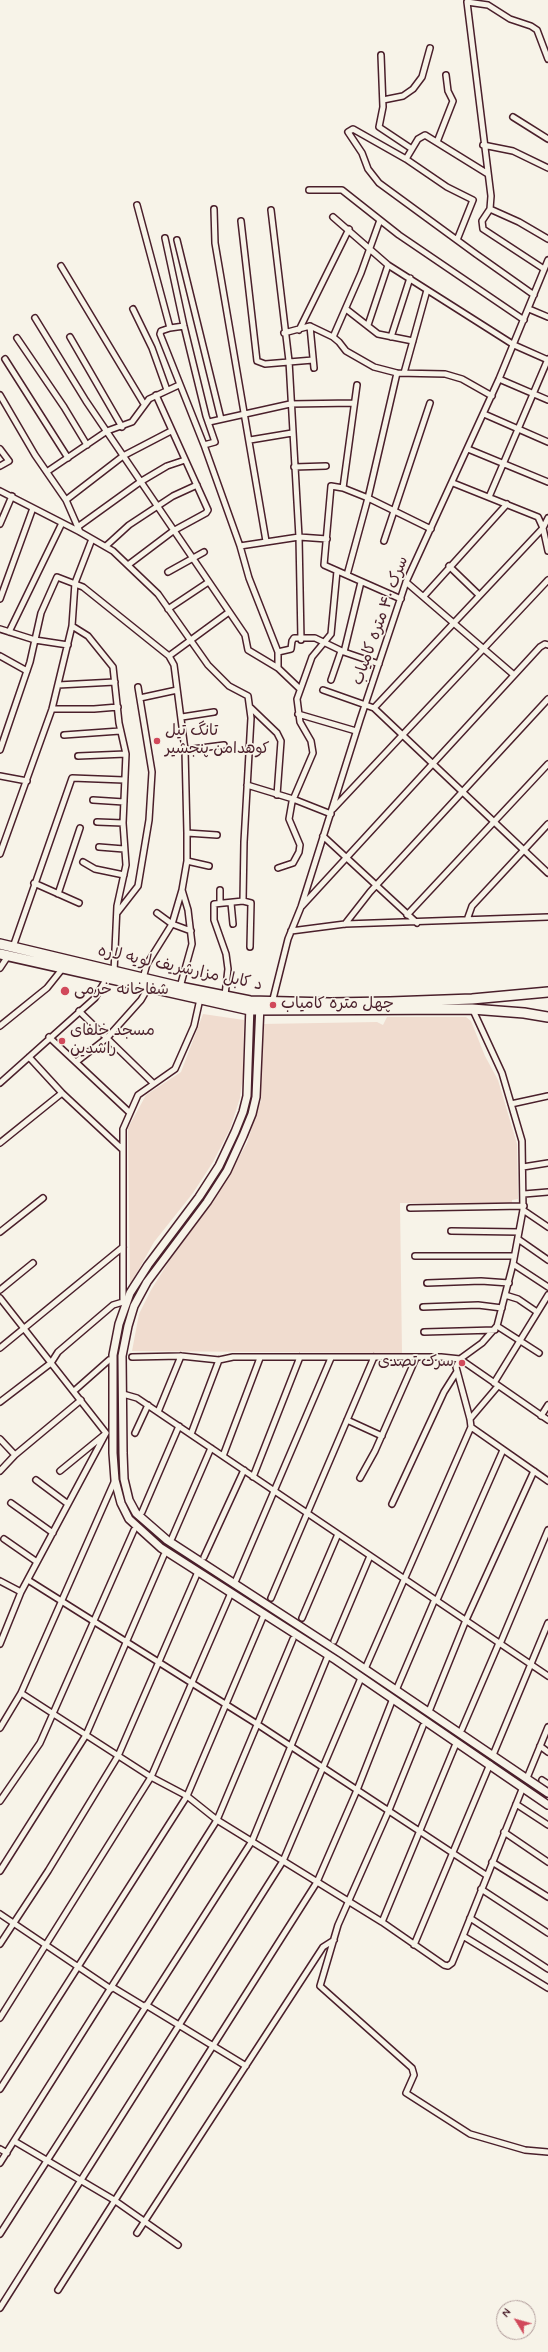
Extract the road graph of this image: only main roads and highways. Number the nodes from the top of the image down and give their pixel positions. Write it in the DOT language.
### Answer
graph roads {
  1 [pos="0,944"];
  2 [pos="4,955"];
  3 [pos="548,992"];
  4 [pos="255,1006"];
  5 [pos="548,1017"];
  6 [pos="253,1595"];
  7 [pos="249,1602"];
  8 [pos="548,1793"];
  9 [pos="548,1805"];
  1 -- 4 [label="highway, د کابل مزارشریف لویه لاره"];
  2 -- 4 [label="highway, د کابل مزارشریف لویه لاره"];
  3 -- 4 [label="highway, د کابل مزارشریف لویه لاره"];
  4 -- 5 [label="highway, د کابل مزارشریف لویه لاره"];
  4 -- 6 [label="main road"];
  4 -- 7 [label="main road"];
  6 -- 7 [label="main road"];
  6 -- 8 [label="main road"];
  7 -- 9 [label="main road"];
}
